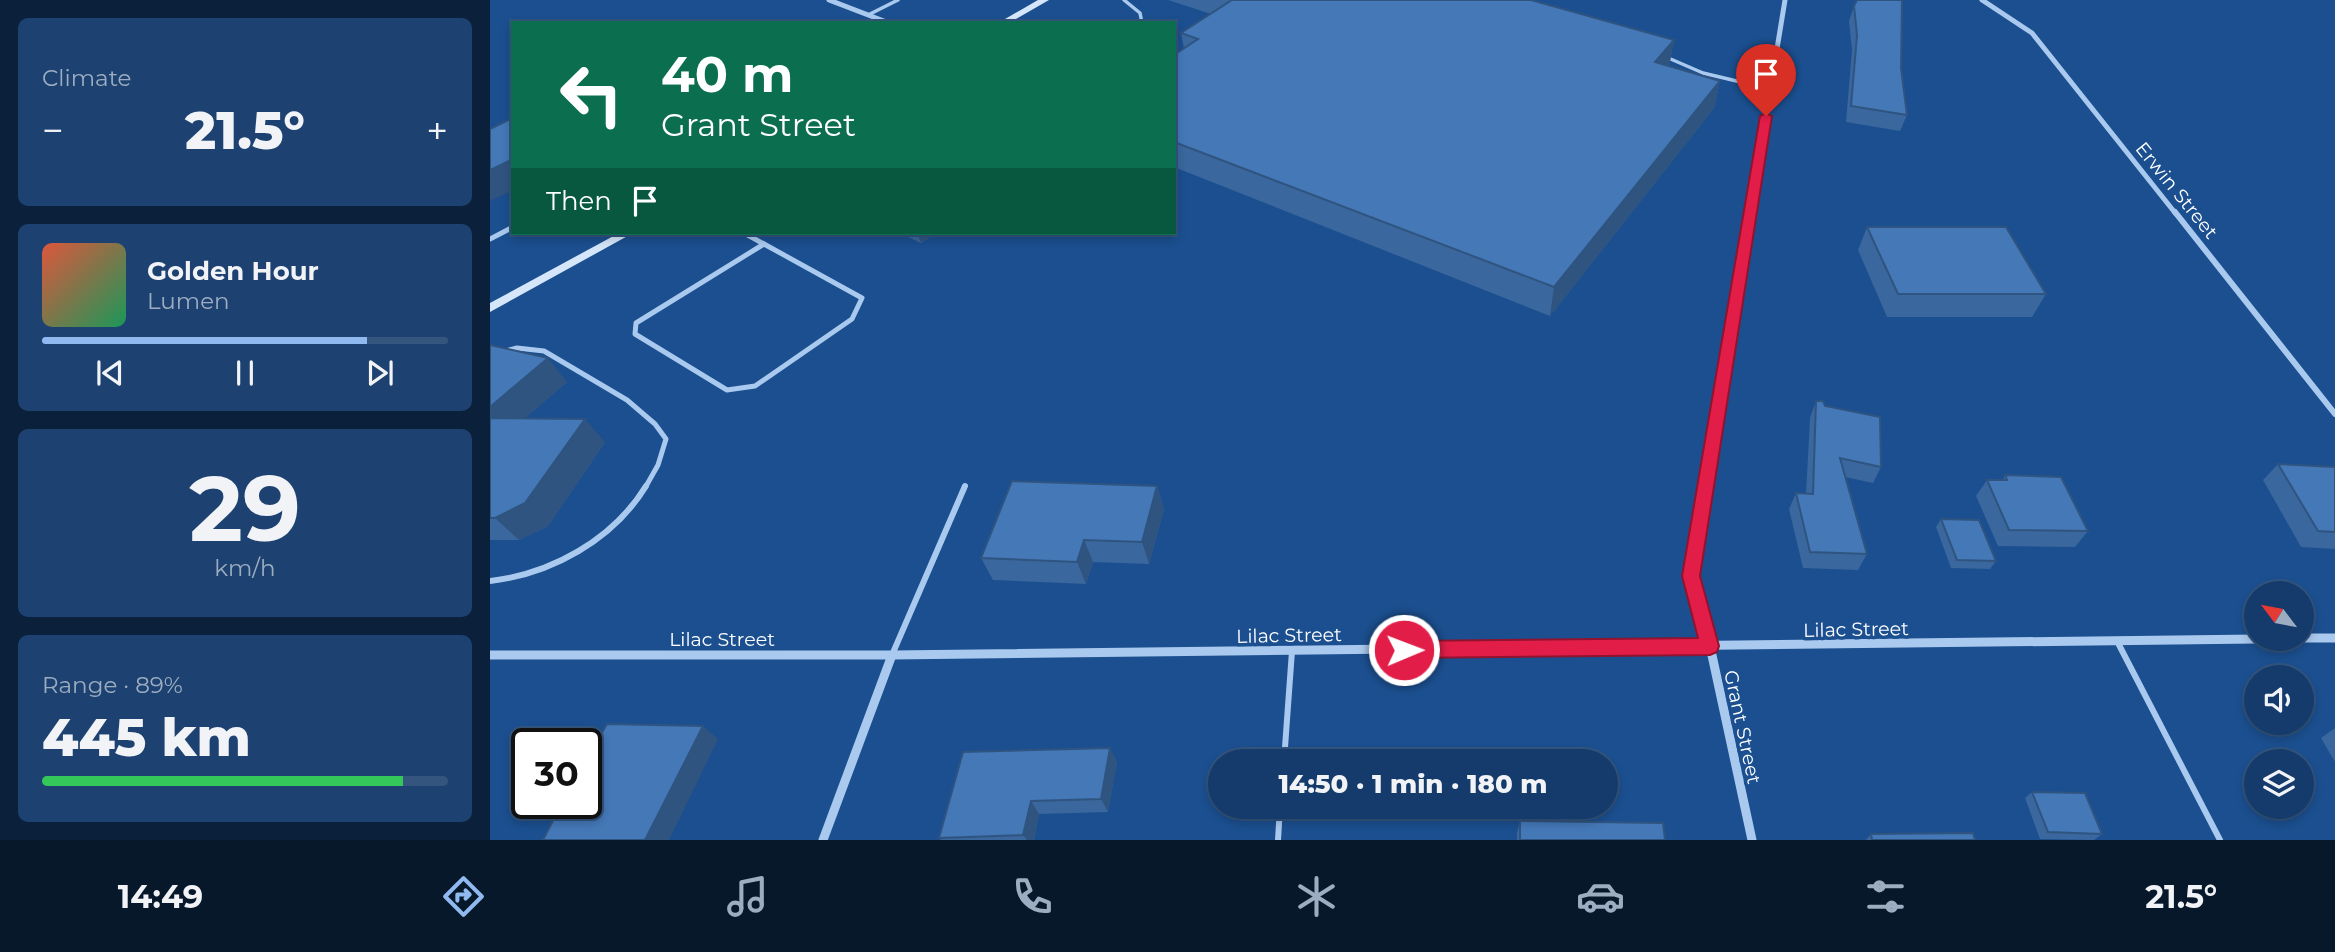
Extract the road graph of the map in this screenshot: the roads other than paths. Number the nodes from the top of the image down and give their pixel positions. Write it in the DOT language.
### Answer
graph roads {
  1 [pos="829,0"];
  2 [pos="898,0"];
  3 [pos="1045,0"];
  4 [pos="1124,0"];
  5 [pos="1785,0"];
  6 [pos="1982,0"];
  7 [pos="868,15"];
  8 [pos="884,21"];
  9 [pos="1006,21"];
  10 [pos="1142,21"];
  11 [pos="1657,50"];
  12 [pos="1770,89"];
  13 [pos="511,228"];
  14 [pos="623,235"];
  15 [pos="748,235"];
  16 [pos="490,239"];
  17 [pos="764,244"];
  18 [pos="490,308"];
  19 [pos="490,355"];
  20 [pos="2335,414"];
  21 [pos="965,486"];
  22 [pos="490,581"];
  23 [pos="2314,638"];
  24 [pos="2335,638"];
  25 [pos="2244,639"];
  26 [pos="2117,641"];
  27 [pos="1710,646"];
  28 [pos="1292,651"];
  29 [pos="490,655"];
  30 [pos="892,655"];
  31 [pos="1285,749"];
  32 [pos="1279,819"];
  33 [pos="823,840"];
  34 [pos="1278,840"];
  35 [pos="1752,840"];
  36 [pos="2220,840"];
  1 -- 7 [label="street"];
  2 -- 7 [label="lane"];
  3 -- 9 [label="main road"];
  4 -- 10 [label="lane"];
  5 -- 12 [label="street, Grant Street"];
  6 -- 20 [label="street, Erwin Street"];
  7 -- 8 [label="street"];
  11 -- 12 [label="lane"];
  12 -- 27 [label="street, Grant Street"];
  13 -- 16 [label="lane"];
  14 -- 18 [label="main road"];
  15 -- 17 [label="lane"];
  17 -- 17 [label="lane"];
  19 -- 22 [label="lane"];
  21 -- 30 [label="lane"];
  23 -- 24 [label="street"];
  25 -- 26 [label="street, Lilac Street"];
  26 -- 27 [label="street, Lilac Street"];
  26 -- 36 [label="lane"];
  27 -- 28 [label="street, Lilac Street"];
  27 -- 35 [label="street, Grant Street"];
  28 -- 30 [label="street, Lilac Street"];
  28 -- 31 [label="lane"];
  29 -- 30 [label="street, Lilac Street"];
  30 -- 33 [label="street"];
  32 -- 34 [label="lane"];
}
